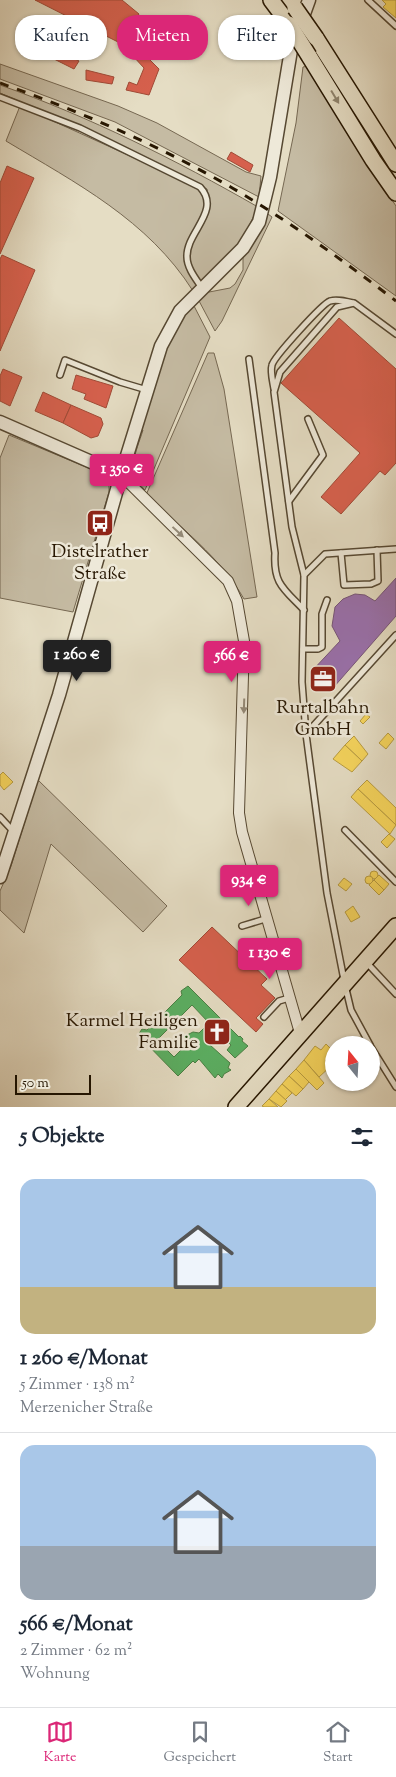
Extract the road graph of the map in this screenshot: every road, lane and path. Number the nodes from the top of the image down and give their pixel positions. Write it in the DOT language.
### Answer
graph roads {
  1 [pos="271,0"];
  2 [pos="309,0"];
  3 [pos="368,0"];
  4 [pos="293,4"];
  5 [pos="396,26"];
  6 [pos="0,97"];
  7 [pos="396,164"];
  8 [pos="396,193"];
  9 [pos="202,289"];
  10 [pos="354,303"];
  11 [pos="396,334"];
  12 [pos="249,359"];
  13 [pos="60,375"];
  14 [pos="148,390"];
  15 [pos="274,392"];
  16 [pos="308,419"];
  17 [pos="0,422"];
  18 [pos="121,475"];
  19 [pos="289,502"];
  20 [pos="396,549"];
  21 [pos="378,550"];
  22 [pos="341,553"];
  23 [pos="304,575"];
  24 [pos="327,600"];
  25 [pos="304,610"];
  26 [pos="396,635"];
  27 [pos="303,649"];
  28 [pos="306,734"];
  29 [pos="0,817"];
  30 [pos="345,830"];
  31 [pos="16,833"];
  32 [pos="3,859"];
  33 [pos="0,877"];
  34 [pos="396,882"];
  35 [pos="265,919"];
  36 [pos="242,926"];
  37 [pos="396,926"];
  38 [pos="365,960"];
  39 [pos="345,983"];
  40 [pos="396,994"];
  41 [pos="289,998"];
  42 [pos="264,1017"];
  43 [pos="300,1033"];
  44 [pos="365,1036"];
  45 [pos="380,1061"];
  46 [pos="396,1087"];
  47 [pos="236,1107"];
  1 -- 8 [label="main road, one-way, bridge"];
  2 -- 9 [label="street"];
  3 -- 5 [label="lane"];
  4 -- 7 [label="main road, bridge"];
  6 -- 9 [label="lane"];
  9 -- 14 [label="street"];
  10 -- 11 [label="lane"];
  10 -- 15 [label="lane"];
  10 -- 15 [label="lane"];
  12 -- 25 [label="lane"];
  13 -- 14 [label="lane"];
  14 -- 18 [label="street"];
  15 -- 19 [label="lane"];
  16 -- 19 [label="lane"];
  17 -- 18 [label="street"];
  18 -- 31 [label="street"];
  18 -- 35 [label="street, one-way"];
  19 -- 23 [label="lane"];
  20 -- 21 [label="lane"];
  21 -- 22 [label="lane"];
  21 -- 22 [label="lane"];
  22 -- 23 [label="lane"];
  23 -- 25 [label="lane"];
  24 -- 27 [label="lane"];
  25 -- 27 [label="lane"];
  26 -- 28 [label="lane"];
  27 -- 28 [label="lane"];
  28 -- 39 [label="lane"];
  29 -- 31 [label="lane"];
  30 -- 34 [label="lane"];
  31 -- 32 [label="street"];
  32 -- 33 [label="street"];
  35 -- 36 [label="lane"];
  35 -- 41 [label="street"];
  37 -- 38 [label="main road"];
  38 -- 39 [label="main road"];
  38 -- 40 [label="lane"];
  39 -- 43 [label="main road"];
  39 -- 44 [label="lane"];
  41 -- 42 [label="lane"];
  41 -- 43 [label="street"];
  43 -- 47 [label="main road"];
  45 -- 46 [label="lane"];
}
